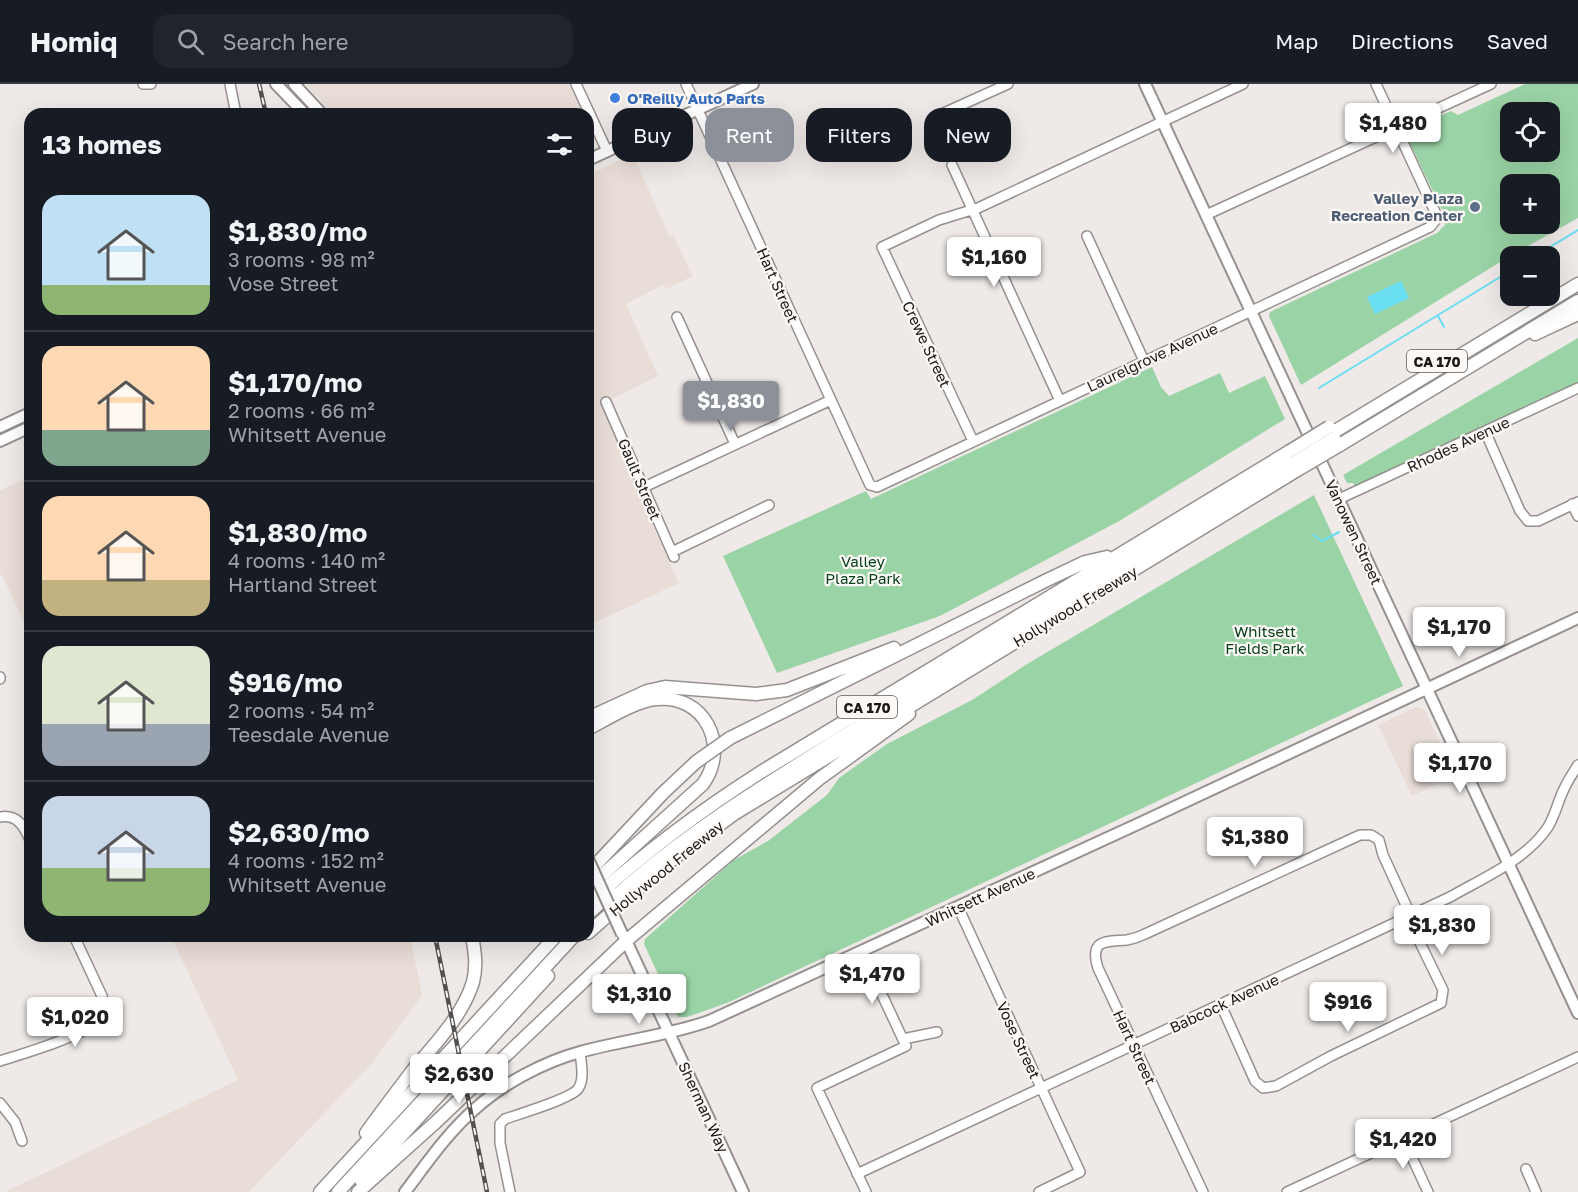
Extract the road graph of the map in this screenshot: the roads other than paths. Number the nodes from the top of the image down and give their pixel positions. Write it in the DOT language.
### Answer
graph roads {
  1 [pos="143,84"];
  2 [pos="152,84"];
  3 [pos="230,84"];
  4 [pos="276,84"];
  5 [pos="294,84"];
  6 [pos="576,84"];
  7 [pos="686,84"];
  8 [pos="753,84"];
  9 [pos="1008,84"];
  10 [pos="1145,84"];
  11 [pos="1243,84"];
  12 [pos="1376,84"];
  13 [pos="1491,84"];
  14 [pos="235,108"];
  15 [pos="299,108"];
  16 [pos="316,108"];
  17 [pos="587,108"];
  18 [pos="955,108"];
  19 [pos="698,110"];
  20 [pos="1163,122"];
  21 [pos="594,123"];
  22 [pos="1396,128"];
  23 [pos="607,152"];
  24 [pos="594,157"];
  25 [pos="952,165"];
  26 [pos="972,209"];
  27 [pos="1206,215"];
  28 [pos="1087,236"];
  29 [pos="1578,276"];
  30 [pos="1578,284"];
  31 [pos="1560,287"];
  32 [pos="1578,290"];
  33 [pos="1578,301"];
  34 [pos="1530,306"];
  35 [pos="1251,311"];
  36 [pos="1578,314"];
  37 [pos="677,317"];
  38 [pos="1495,351"];
  39 [pos="1144,361"];
  40 [pos="1578,388"];
  41 [pos="831,400"];
  42 [pos="1060,401"];
  43 [pos="606,402"];
  44 [pos="24,416"];
  45 [pos="0,427"];
  46 [pos="24,430"];
  47 [pos="1485,431"];
  48 [pos="1333,436"];
  49 [pos="0,441"];
  50 [pos="973,441"];
  51 [pos="735,444"];
  52 [pos="1294,460"];
  53 [pos="870,485"];
  54 [pos="642,488"];
  55 [pos="1339,500"];
  56 [pos="1575,503"];
  57 [pos="769,505"];
  58 [pos="1578,516"];
  59 [pos="1118,555"];
  60 [pos="1578,618"];
  61 [pos="938,633"];
  62 [pos="953,680"];
  63 [pos="1426,689"];
  64 [pos="594,715"];
  65 [pos="594,726"];
  66 [pos="1578,765"];
  67 [pos="0,817"];
  68 [pos="24,828"];
  69 [pos="1508,864"];
  70 [pos="594,867"];
  71 [pos="594,872"];
  72 [pos="594,883"];
  73 [pos="594,900"];
  74 [pos="958,907"];
  75 [pos="594,909"];
  76 [pos="594,917"];
  77 [pos="1410,917"];
  78 [pos="594,929"];
  79 [pos="624,937"];
  80 [pos="77,942"];
  81 [pos="473,942"];
  82 [pos="547,942"];
  83 [pos="551,942"];
  84 [pos="561,942"];
  85 [pos="568,942"];
  86 [pos="581,942"];
  87 [pos="862,952"];
  88 [pos="537,957"];
  89 [pos="1221,1005"];
  90 [pos="1578,1013"];
  91 [pos="937,1032"];
  92 [pos="669,1033"];
  93 [pos="905,1043"];
  94 [pos="1134,1046"];
  95 [pos="580,1052"];
  96 [pos="1578,1057"];
  97 [pos="0,1061"];
  98 [pos="1041,1088"];
  99 [pos="0,1103"];
  100 [pos="1403,1138"];
  101 [pos="22,1141"];
  102 [pos="1526,1169"];
  103 [pos="857,1174"];
  104 [pos="333,1178"];
  105 [pos="320,1192"];
  106 [pos="330,1192"];
  107 [pos="338,1192"];
  108 [pos="350,1192"];
  109 [pos="358,1192"];
  110 [pos="405,1192"];
  111 [pos="510,1192"];
  112 [pos="743,1192"];
  113 [pos="866,1192"];
  114 [pos="1039,1192"];
  115 [pos="1203,1192"];
  116 [pos="1287,1192"];
  117 [pos="1428,1192"];
  118 [pos="1536,1192"];
  1 -- 2 [label="street"];
  3 -- 14 [label="street"];
  4 -- 15 [label="main road"];
  5 -- 16 [label="main road"];
  6 -- 17 [label="street"];
  7 -- 19 [label="street, Hart Street"];
  8 -- 19 [label="main road"];
  9 -- 18 [label="street"];
  10 -- 20 [label="main road, Vanowen Street"];
  11 -- 20 [label="street"];
  12 -- 22 [label="street"];
  13 -- 22 [label="street"];
  19 -- 23 [label="main road"];
  19 -- 41 [label="street, Hart Street"];
  20 -- 26 [label="street"];
  20 -- 27 [label="main road, Vanowen Street"];
  21 -- 23 [label="street"];
  22 -- 27 [label="street"];
  22 -- 35 [label="street, Laurelgrove Avenue"];
  23 -- 24 [label="main road"];
  25 -- 26 [label="street"];
  26 -- 42 [label="street"];
  26 -- 50 [label="street, Crewe Street"];
  27 -- 35 [label="main road, Vanowen Street"];
  28 -- 39 [label="street"];
  29 -- 31 [label="highway, Hollywood Freeway / CA 170"];
  30 -- 48 [label="highway"];
  32 -- 48 [label="highway"];
  33 -- 38 [label="highway, Hollywood Freeway / CA 170"];
  34 -- 48 [label="highway, Hollywood Freeway / CA 170"];
  35 -- 39 [label="street, Laurelgrove Avenue"];
  35 -- 55 [label="main road, Vanowen Street"];
  36 -- 38 [label="highway"];
  37 -- 51 [label="street"];
  38 -- 48 [label="highway, Hollywood Freeway / CA 170"];
  39 -- 42 [label="street, Laurelgrove Avenue"];
  40 -- 47 [label="street, Rhodes Avenue"];
  41 -- 51 [label="street"];
  41 -- 53 [label="street, Hart Street"];
  42 -- 50 [label="street, Laurelgrove Avenue"];
  43 -- 54 [label="street, Gault Street"];
  44 -- 45 [label="main road"];
  46 -- 49 [label="main road"];
  47 -- 55 [label="street, Rhodes Avenue"];
  47 -- 56 [label="street"];
  48 -- 52 [label="highway, Hollywood Freeway / CA 170, bridge"];
  48 -- 52 [label="highway, Hollywood Freeway / CA 170, bridge"];
  50 -- 53 [label="street, Laurelgrove Avenue"];
  51 -- 54 [label="street"];
  52 -- 59 [label="highway, Hollywood Freeway / CA 170"];
  52 -- 62 [label="highway, Hollywood Freeway / CA 170"];
  52 -- 75 [label="highway"];
  52 -- 76 [label="highway"];
  54 -- 57 [label="street, Gault Street"];
  55 -- 63 [label="main road, Vanowen Street"];
  56 -- 58 [label="street"];
  59 -- 61 [label="highway"];
  59 -- 73 [label="highway, Hollywood Freeway / CA 170"];
  60 -- 63 [label="main road, Whitsett Avenue"];
  61 -- 64 [label="highway"];
  61 -- 70 [label="highway, bridge"];
  62 -- 78 [label="highway, Hollywood Freeway / CA 170"];
  62 -- 79 [label="highway"];
  63 -- 69 [label="main road, Vanowen Street"];
  63 -- 74 [label="main road, Whitsett Avenue"];
  65 -- 72 [label="highway"];
  66 -- 69 [label="street, Babcock Avenue"];
  67 -- 68 [label="street"];
  69 -- 77 [label="street, Babcock Avenue"];
  69 -- 90 [label="main road, Vanowen Street"];
  71 -- 79 [label="main road, Sherman Way, bridge"];
  74 -- 87 [label="main road, Whitsett Avenue"];
  74 -- 98 [label="street, Vose Street"];
  77 -- 89 [label="street, Babcock Avenue"];
  77 -- 89 [label="street"];
  77 -- 94 [label="street, Hart Street"];
  79 -- 92 [label="main road, Sherman Way"];
  79 -- 109 [label="highway"];
  80 -- 97 [label="street"];
  81 -- 104 [label="highway"];
  82 -- 88 [label="highway"];
  83 -- 88 [label="highway"];
  84 -- 106 [label="highway"];
  85 -- 107 [label="highway"];
  86 -- 108 [label="highway, Hollywood Freeway / CA 170"];
  87 -- 92 [label="main road, Whitsett Avenue"];
  87 -- 93 [label="street"];
  88 -- 104 [label="highway"];
  89 -- 94 [label="street, Babcock Avenue"];
  91 -- 93 [label="street"];
  92 -- 95 [label="main road, Whitsett Avenue"];
  92 -- 112 [label="main road, Sherman Way"];
  93 -- 103 [label="street"];
  94 -- 98 [label="street, Babcock Avenue"];
  94 -- 115 [label="street, Hart Street"];
  95 -- 110 [label="main road, Whitsett Avenue"];
  95 -- 111 [label="street"];
  96 -- 100 [label="street"];
  98 -- 103 [label="street, Babcock Avenue"];
  98 -- 114 [label="street, Vose Street"];
  99 -- 101 [label="street"];
  100 -- 116 [label="street"];
  100 -- 117 [label="street"];
  102 -- 118 [label="street"];
  103 -- 113 [label="street"];
  104 -- 105 [label="highway"];
}
